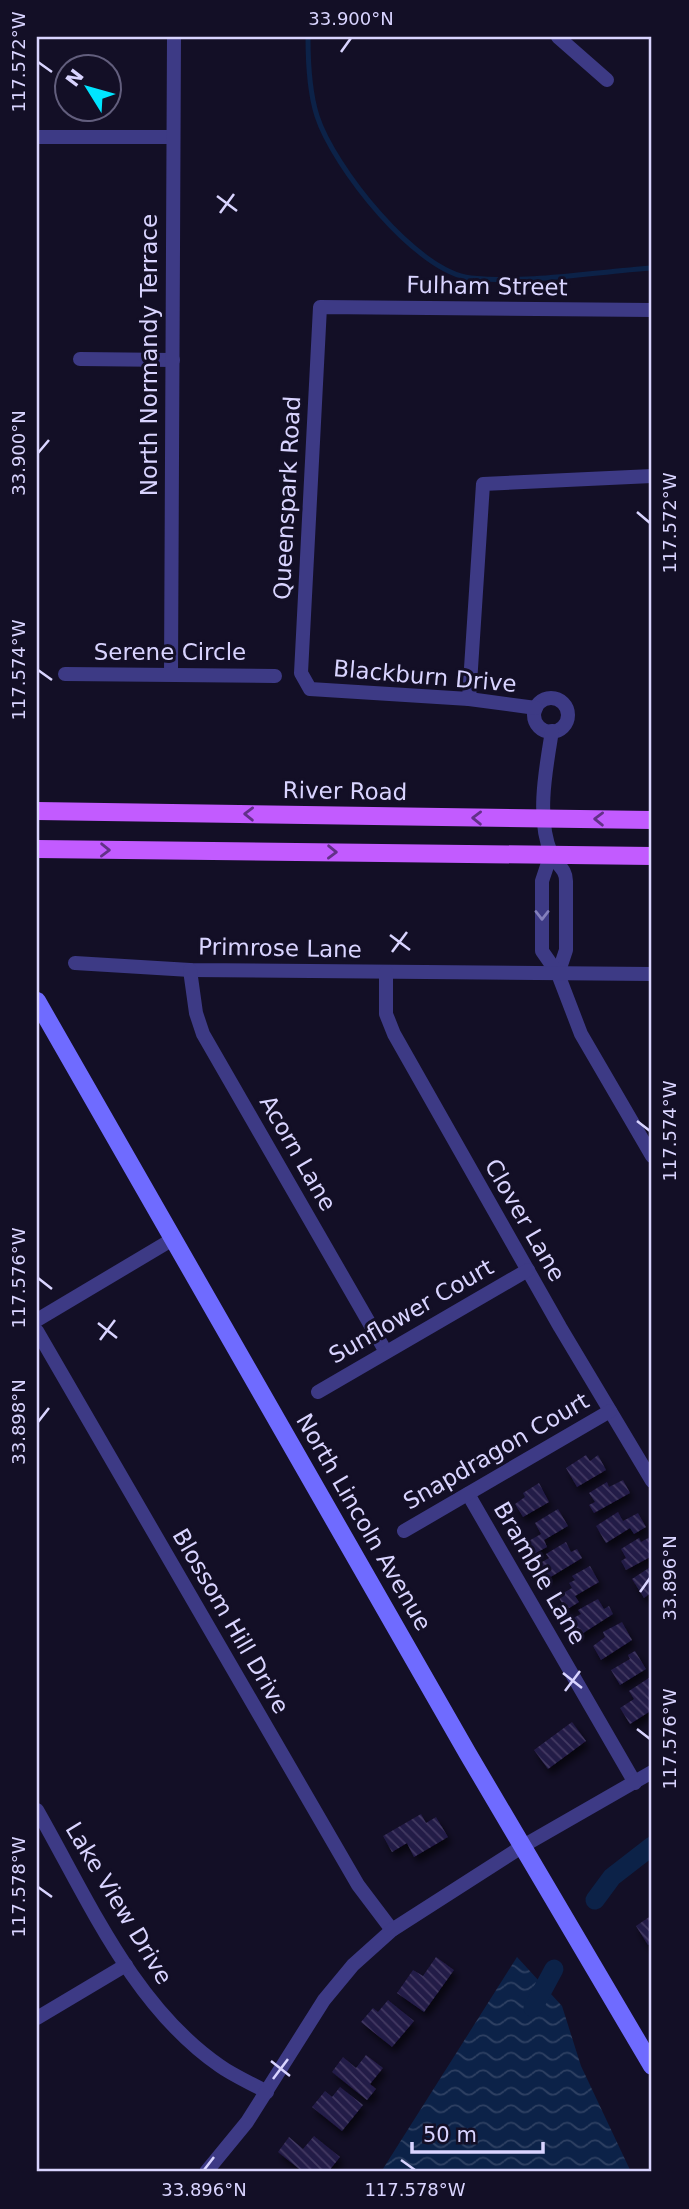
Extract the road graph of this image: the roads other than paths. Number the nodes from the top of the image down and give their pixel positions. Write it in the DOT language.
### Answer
graph roads {
  1 [pos="174,37"];
  2 [pos="558,37"];
  3 [pos="607,80"];
  4 [pos="37,137"];
  5 [pos="172,137"];
  6 [pos="320,307"];
  7 [pos="652,310"];
  8 [pos="80,359"];
  9 [pos="173,360"];
  10 [pos="652,475"];
  11 [pos="171,673"];
  12 [pos="65,674"];
  13 [pos="275,676"];
  14 [pos="310,689"];
  15 [pos="468,699"];
  16 [pos="536,708"];
  17 [pos="552,732"];
  18 [pos="37,811"];
  19 [pos="545,818"];
  20 [pos="652,820"];
  21 [pos="37,849"];
  22 [pos="551,854"];
  23 [pos="652,856"];
  24 [pos="75,963"];
  25 [pos="190,970"];
  26 [pos="386,972"];
  27 [pos="558,974"];
  28 [pos="652,974"];
  29 [pos="37,1000"];
  30 [pos="652,1156"];
  31 [pos="173,1239"];
  32 [pos="528,1270"];
  33 [pos="37,1320"];
  34 [pos="37,1331"];
  35 [pos="386,1352"];
  36 [pos="318,1392"];
  37 [pos="610,1411"];
  38 [pos="652,1481"];
  39 [pos="468,1494"];
  40 [pos="404,1531"];
  41 [pos="652,1772"];
  42 [pos="635,1783"];
  43 [pos="37,1810"];
  44 [pos="523,1846"];
  45 [pos="392,1930"];
  46 [pos="126,1965"];
  47 [pos="37,2018"];
  48 [pos="652,2066"];
  49 [pos="267,2092"];
  50 [pos="206,2172"];
  1 -- 5 [label="street, North Normandy Terrace"];
  2 -- 3 [label="street"];
  4 -- 5 [label="street"];
  5 -- 9 [label="street, North Normandy Terrace"];
  6 -- 7 [label="street, Fulham Street"];
  6 -- 14 [label="street, Queenspark Road"];
  8 -- 9 [label="street"];
  9 -- 11 [label="street, North Normandy Terrace"];
  10 -- 15 [label="street"];
  11 -- 12 [label="street, Serene Circle"];
  11 -- 13 [label="street, Serene Circle"];
  14 -- 15 [label="street, Blackburn Drive"];
  15 -- 16 [label="street, Blackburn Drive"];
  16 -- 17 [label="street"];
  16 -- 17 [label="street"];
  17 -- 19 [label="street"];
  19 -- 18 [label="main road, River Road, one-way"];
  20 -- 19 [label="main road, River Road, one-way"];
  19 -- 22 [label="street"];
  21 -- 22 [label="main road, one-way"];
  22 -- 23 [label="main road"];
  22 -- 27 [label="street, one-way"];
  22 -- 27 [label="street"];
  24 -- 25 [label="street, Primrose Lane"];
  25 -- 26 [label="street, Primrose Lane"];
  25 -- 35 [label="street, Acorn Lane"];
  26 -- 27 [label="street, Primrose Lane"];
  26 -- 32 [label="street, Clover Lane"];
  27 -- 28 [label="street, Primrose Lane"];
  27 -- 30 [label="street"];
  29 -- 31 [label="main road, North Lincoln Avenue"];
  31 -- 33 [label="street"];
  31 -- 44 [label="main road, North Lincoln Avenue"];
  32 -- 35 [label="street, Sunflower Court"];
  32 -- 37 [label="street, Clover Lane"];
  34 -- 45 [label="street, Blossom Hill Drive"];
  35 -- 36 [label="street, Sunflower Court"];
  37 -- 38 [label="street, Clover Lane"];
  37 -- 39 [label="street, Snapdragon Court"];
  39 -- 40 [label="street, Snapdragon Court"];
  39 -- 42 [label="street, Bramble Lane"];
  41 -- 42 [label="street"];
  42 -- 44 [label="street"];
  43 -- 46 [label="street, Lake View Drive"];
  44 -- 45 [label="street"];
  44 -- 48 [label="main road, North Lincoln Avenue"];
  45 -- 49 [label="street"];
  46 -- 47 [label="street"];
  46 -- 49 [label="street, Lake View Drive"];
  49 -- 50 [label="street"];
}
